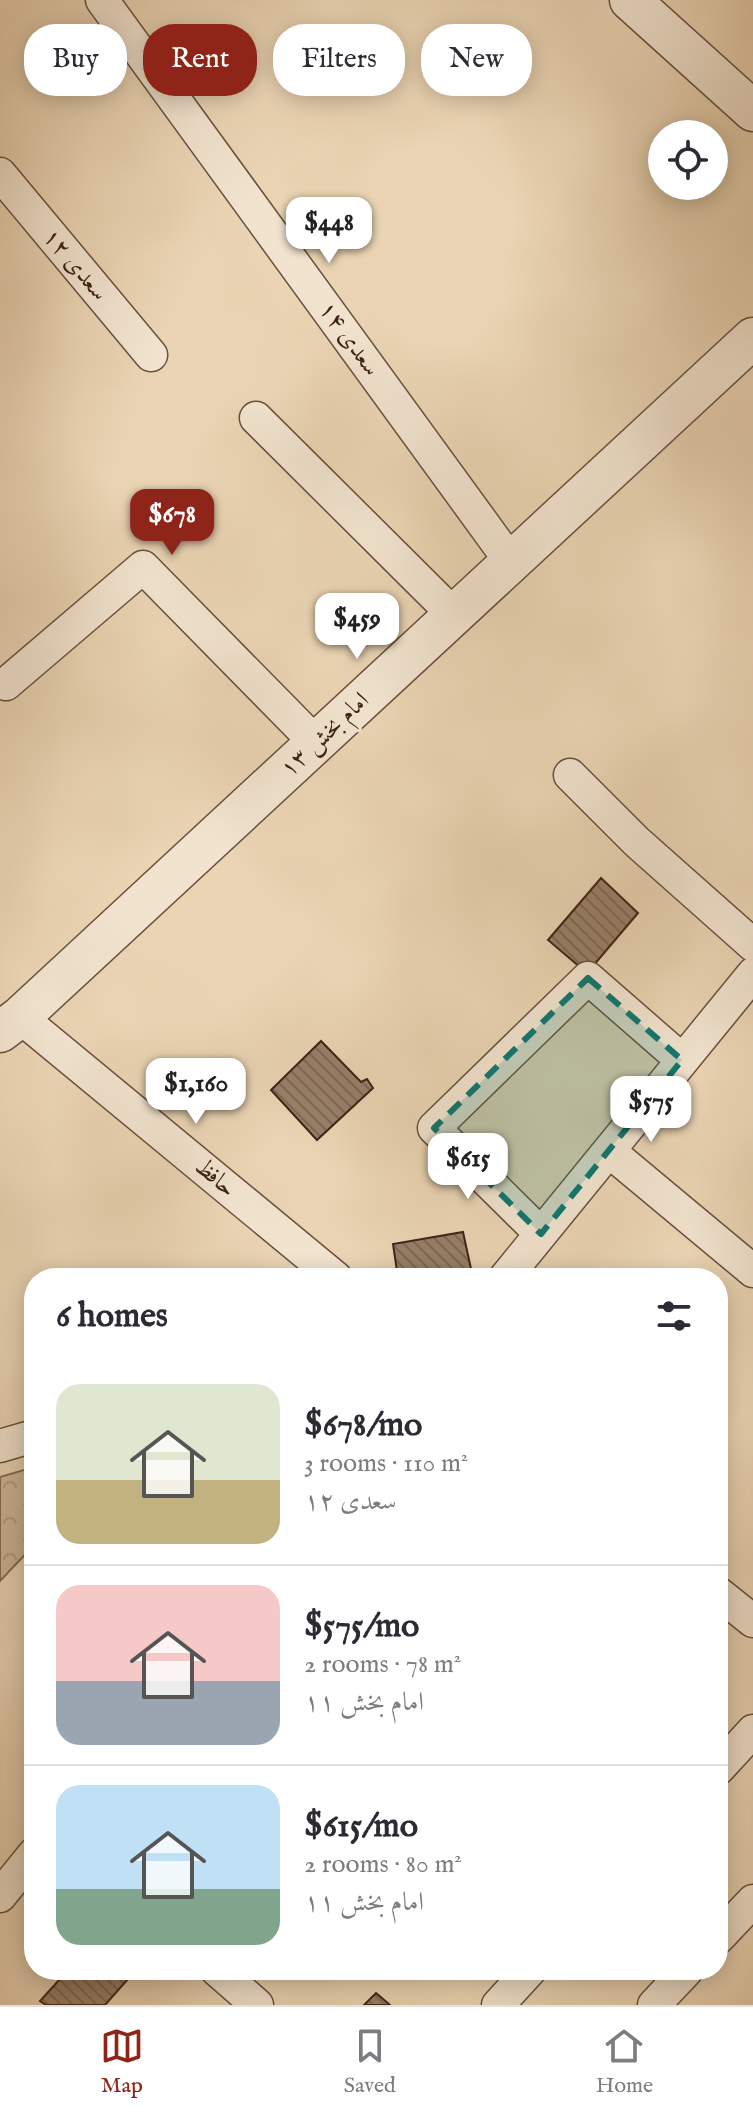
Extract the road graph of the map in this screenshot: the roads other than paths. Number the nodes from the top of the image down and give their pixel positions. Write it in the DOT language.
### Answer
graph roads {
  1 [pos="102,0"];
  2 [pos="630,0"];
  3 [pos="753,111"];
  4 [pos="0,174"];
  5 [pos="753,338"];
  6 [pos="151,355"];
  7 [pos="256,418"];
  8 [pos="511,562"];
  9 [pos="454,615"];
  10 [pos="6,684"];
  11 [pos="316,743"];
  12 [pos="570,775"];
  13 [pos="753,945"];
  14 [pos="753,974"];
  15 [pos="10,1024"];
  16 [pos="682,1060"];
  17 [pos="609,1151"];
  18 [pos="541,1234"];
  19 [pos="323,1268"];
  20 [pos="513,1268"];
  21 [pos="753,1271"];
  22 [pos="24,1439"];
  23 [pos="0,1446"];
  24 [pos="728,1601"];
  25 [pos="753,1621"];
  26 [pos="753,1731"];
  27 [pos="728,1758"];
  28 [pos="24,1866"];
  29 [pos="0,1896"];
  30 [pos="753,1901"];
  31 [pos="728,1927"];
  32 [pos="228,1980"];
  33 [pos="521,1980"];
  34 [pos="678,1980"];
  35 [pos="257,2005"];
  36 [pos="498,2005"];
  37 [pos="654,2005"];
  1 -- 8 [label="street, سعدی ۱۴"];
  2 -- 3 [label="street"];
  4 -- 6 [label="street, سعدی ۱۲"];
  5 -- 8 [label="street, امام بخش ۱۳"];
  7 -- 9 [label="street"];
  8 -- 9 [label="street, امام بخش ۱۳"];
  9 -- 11 [label="street, امام بخش ۱۳"];
  10 -- 11 [label="street"];
  11 -- 15 [label="street, امام بخش ۱۳"];
  12 -- 13 [label="street"];
  14 -- 16 [label="street"];
  15 -- 19 [label="street, حافظ"];
  16 -- 17 [label="street"];
  16 -- 18 [label="street"];
  17 -- 18 [label="street"];
  17 -- 21 [label="street"];
  18 -- 20 [label="street"];
  22 -- 23 [label="street"];
  24 -- 25 [label="street"];
  26 -- 27 [label="street"];
  28 -- 29 [label="street"];
  30 -- 31 [label="street"];
  32 -- 35 [label="street"];
  33 -- 36 [label="street"];
  34 -- 37 [label="street"];
}
